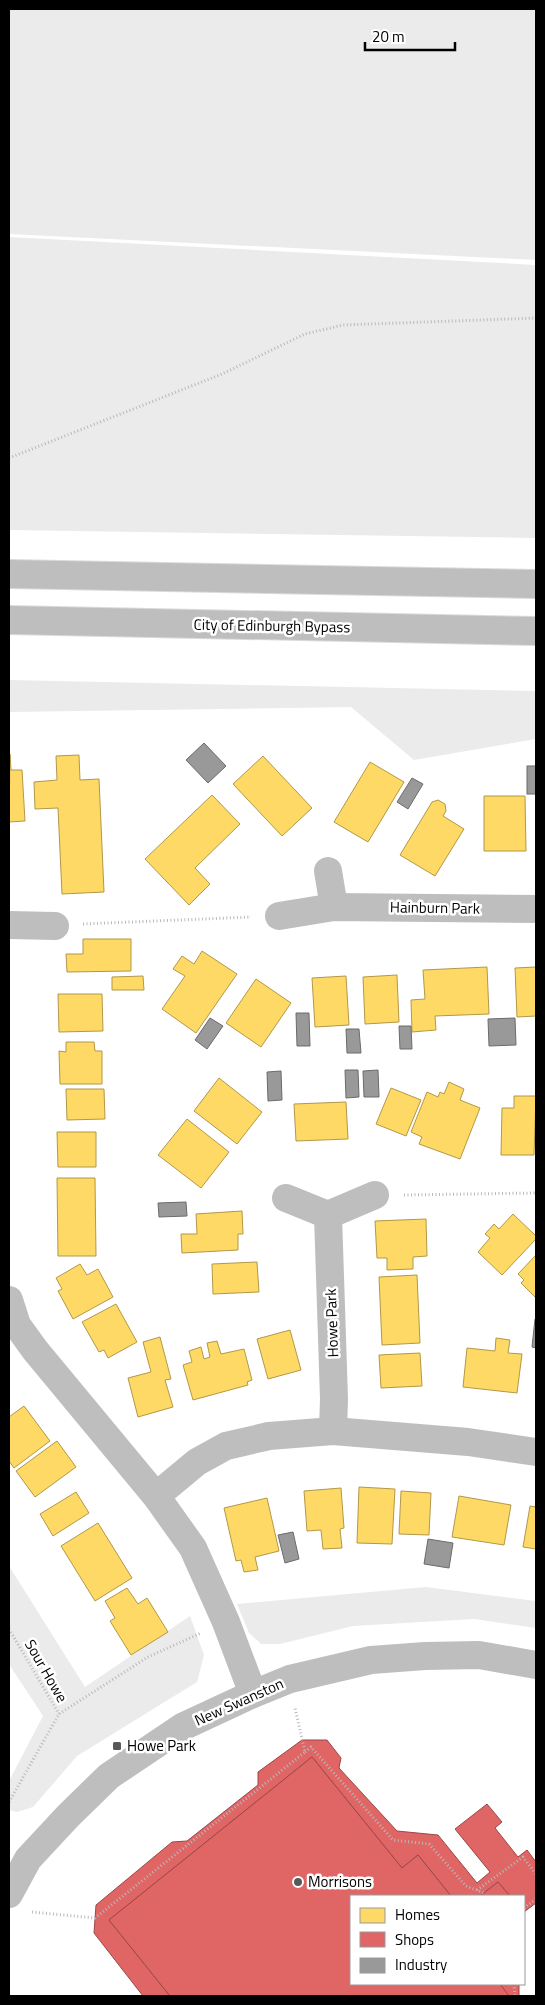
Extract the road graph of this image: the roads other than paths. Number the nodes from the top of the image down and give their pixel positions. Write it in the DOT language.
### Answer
graph roads {
  1 [pos="9,574"];
  2 [pos="536,584"];
  3 [pos="9,620"];
  4 [pos="536,631"];
  5 [pos="328,871"];
  6 [pos="334,907"];
  7 [pos="536,909"];
  8 [pos="279,916"];
  9 [pos="9,926"];
  10 [pos="55,926"];
  11 [pos="375,1196"];
  12 [pos="286,1198"];
  13 [pos="328,1215"];
  14 [pos="9,1300"];
  15 [pos="333,1431"];
  16 [pos="536,1452"];
  17 [pos="156,1496"];
  18 [pos="536,1665"];
  19 [pos="253,1694"];
  20 [pos="18,1854"];
  21 [pos="18,1902"];
  1 -- 2 [label="main road"];
  3 -- 4 [label="main road, City of Edinburgh Bypass"];
  5 -- 6 [label="main road"];
  6 -- 7 [label="main road, Hainburn Park"];
  6 -- 8 [label="main road, Hainburn Park"];
  9 -- 10 [label="main road"];
  11 -- 13 [label="main road"];
  12 -- 13 [label="main road"];
  13 -- 15 [label="main road, Howe Park"];
  14 -- 17 [label="main road"];
  15 -- 16 [label="main road"];
  15 -- 17 [label="main road"];
  17 -- 19 [label="main road"];
  18 -- 19 [label="main road, New Swanston"];
  19 -- 20 [label="main road, New Swanston"];
  20 -- 21 [label="main road, New Swanston"];
}
